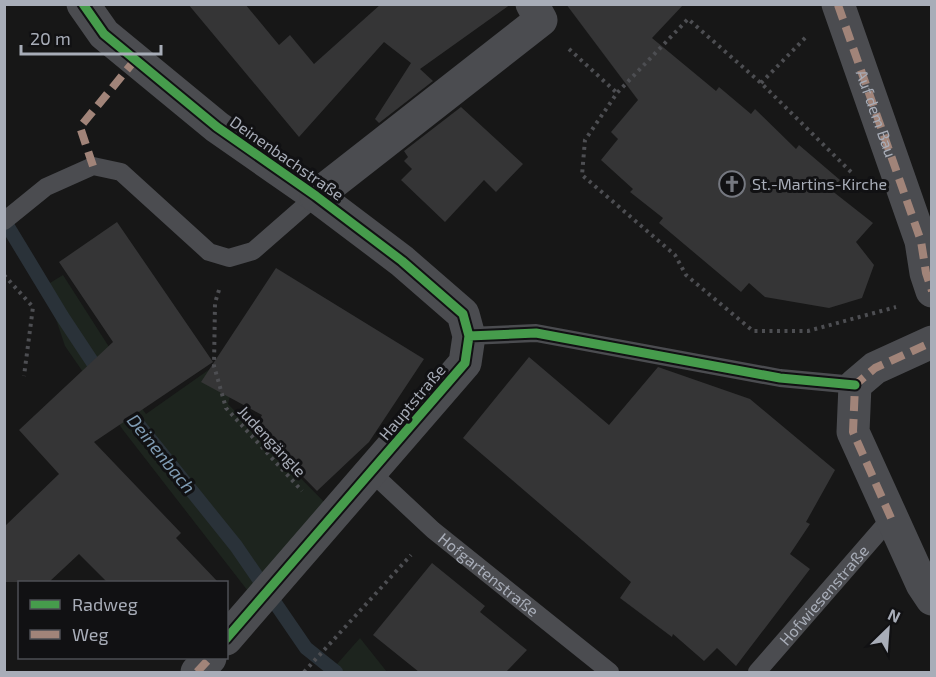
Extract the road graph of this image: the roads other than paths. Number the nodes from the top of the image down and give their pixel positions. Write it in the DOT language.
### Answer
graph roads {
  1 [pos="83,4"];
  2 [pos="838,5"];
  3 [pos="536,12"];
  4 [pos="316,196"];
  5 [pos="4,221"];
  6 [pos="932,291"];
  7 [pos="469,336"];
  8 [pos="932,342"];
  9 [pos="855,385"];
  10 [pos="371,472"];
  11 [pos="891,518"];
  12 [pos="932,599"];
  13 [pos="228,637"];
  14 [pos="208,659"];
  15 [pos="196,672"];
  16 [pos="610,672"];
  17 [pos="757,672"];
  1 -- 4 [label="street, Deinenbachstraße"];
  2 -- 6 [label="street, Auf dem Bau"];
  3 -- 4 [label="street, Deinenbachstraße"];
  4 -- 5 [label="lane, Deinenbachstraße"];
  4 -- 7 [label="street, Deinenbachstraße"];
  7 -- 9 [label="lane"];
  7 -- 10 [label="street, Hauptstraße"];
  8 -- 9 [label="street"];
  9 -- 11 [label="street"];
  10 -- 13 [label="street, Hauptstraße"];
  10 -- 16 [label="lane, Hofgartenstraße"];
  11 -- 12 [label="street"];
  11 -- 17 [label="lane, Hofwiesenstraße"];
  14 -- 15 [label="street"];
}
